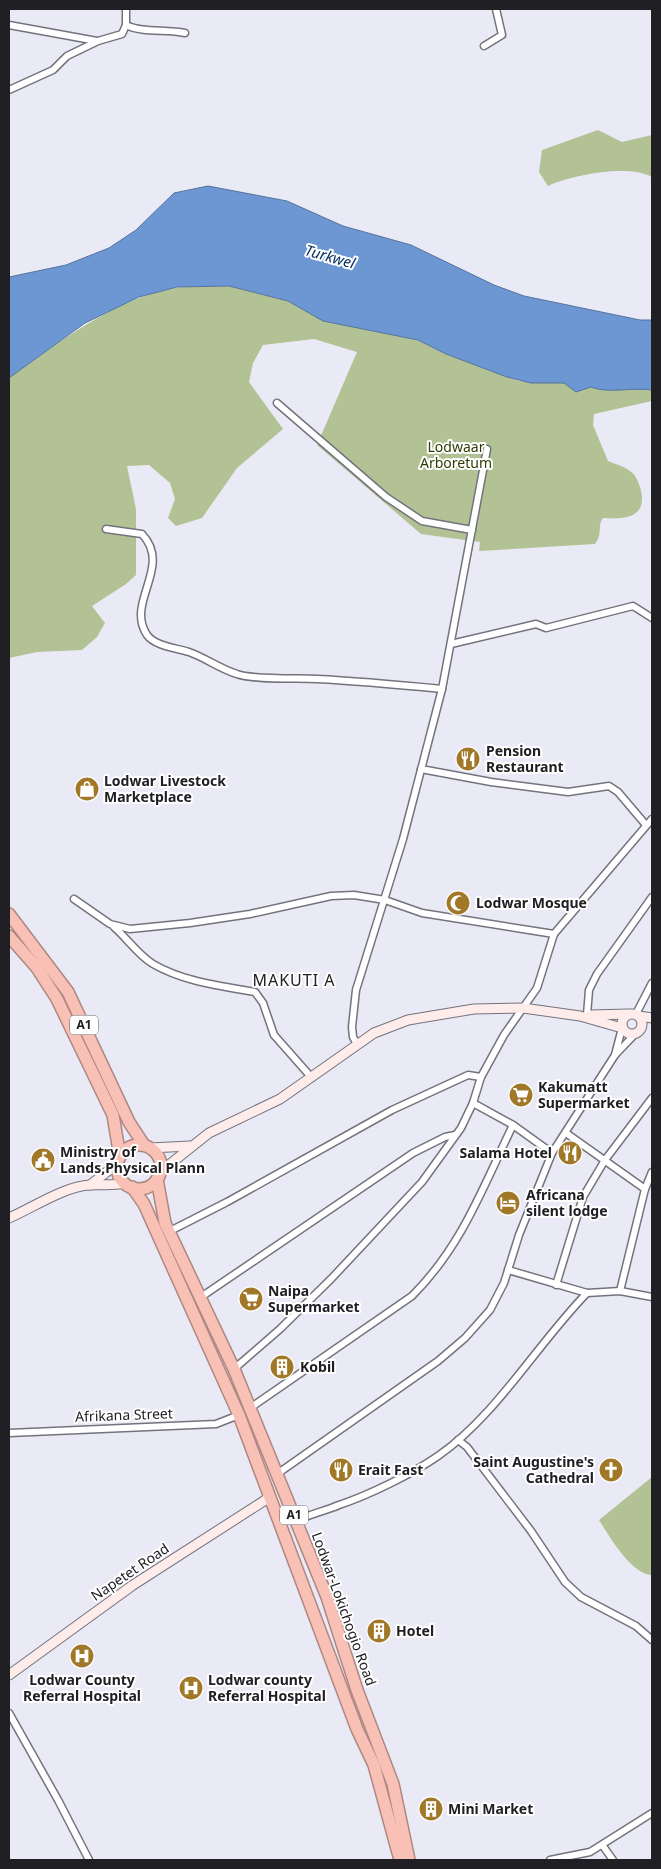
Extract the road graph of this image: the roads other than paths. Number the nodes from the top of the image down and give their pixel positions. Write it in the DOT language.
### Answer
graph roads {
  1 [pos="126,9"];
  2 [pos="496,9"];
  3 [pos="9,25"];
  4 [pos="126,25"];
  5 [pos="185,33"];
  6 [pos="98,41"];
  7 [pos="484,46"];
  8 [pos="9,90"];
  9 [pos="277,403"];
  10 [pos="486,449"];
  11 [pos="106,529"];
  12 [pos="472,530"];
  13 [pos="652,618"];
  14 [pos="450,644"];
  15 [pos="442,689"];
  16 [pos="421,769"];
  17 [pos="652,819"];
  18 [pos="646,824"];
  19 [pos="652,897"];
  20 [pos="74,899"];
  21 [pos="386,900"];
  22 [pos="9,914"];
  23 [pos="110,924"];
  24 [pos="554,934"];
  25 [pos="9,936"];
  26 [pos="652,983"];
  27 [pos="523,1008"];
  28 [pos="635,1015"];
  29 [pos="583,1016"];
  30 [pos="652,1018"];
  31 [pos="652,1026"];
  32 [pos="622,1028"];
  33 [pos="638,1031"];
  34 [pos="357,1044"];
  35 [pos="614,1055"];
  36 [pos="481,1077"];
  37 [pos="312,1078"];
  38 [pos="652,1098"];
  39 [pos="473,1103"];
  40 [pos="513,1125"];
  41 [pos="566,1133"];
  42 [pos="455,1135"];
  43 [pos="190,1146"];
  44 [pos="147,1147"];
  45 [pos="552,1153"];
  46 [pos="118,1160"];
  47 [pos="605,1160"];
  48 [pos="159,1175"];
  49 [pos="651,1175"];
  50 [pos="90,1185"];
  51 [pos="129,1185"];
  52 [pos="645,1189"];
  53 [pos="9,1218"];
  54 [pos="170,1232"];
  55 [pos="508,1270"];
  56 [pos="556,1285"];
  57 [pos="620,1291"];
  58 [pos="587,1293"];
  59 [pos="201,1297"];
  60 [pos="652,1297"];
  61 [pos="234,1369"];
  62 [pos="250,1408"];
  63 [pos="239,1414"];
  64 [pos="9,1433"];
  65 [pos="458,1440"];
  66 [pos="277,1474"];
  67 [pos="270,1497"];
  68 [pos="296,1521"];
  69 [pos="652,1640"];
  70 [pos="9,1676"];
  71 [pos="9,1713"];
  72 [pos="652,1813"];
  73 [pos="603,1846"];
  74 [pos="590,1852"];
  75 [pos="89,1860"];
  76 [pos="400,1860"];
  77 [pos="409,1860"];
  78 [pos="550,1860"];
  79 [pos="582,1860"];
  80 [pos="613,1860"];
  1 -- 4 [label="street"];
  2 -- 7 [label="street"];
  3 -- 6 [label="street"];
  4 -- 5 [label="street"];
  4 -- 6 [label="street"];
  6 -- 8 [label="street"];
  9 -- 12 [label="street"];
  10 -- 12 [label="street"];
  11 -- 15 [label="street"];
  12 -- 14 [label="street"];
  13 -- 14 [label="street"];
  14 -- 15 [label="street"];
  15 -- 16 [label="street"];
  16 -- 18 [label="street"];
  16 -- 21 [label="street"];
  17 -- 18 [label="street"];
  18 -- 24 [label="street"];
  19 -- 29 [label="street"];
  20 -- 23 [label="street"];
  21 -- 23 [label="street"];
  21 -- 24 [label="street"];
  21 -- 34 [label="street"];
  22 -- 44 [label="highway, A1"];
  23 -- 37 [label="street"];
  24 -- 27 [label="street"];
  25 -- 46 [label="highway, A1"];
  26 -- 28 [label="street"];
  27 -- 29 [label="main road"];
  27 -- 34 [label="main road"];
  27 -- 36 [label="street"];
  28 -- 29 [label="main road"];
  28 -- 30 [label="main road"];
  28 -- 32 [label="main road"];
  28 -- 33 [label="main road"];
  29 -- 32 [label="main road"];
  31 -- 33 [label="main road"];
  32 -- 33 [label="main road"];
  32 -- 35 [label="street"];
  33 -- 35 [label="street"];
  34 -- 37 [label="main road"];
  35 -- 41 [label="street"];
  36 -- 39 [label="street"];
  36 -- 54 [label="street"];
  37 -- 43 [label="main road"];
  38 -- 47 [label="street"];
  39 -- 40 [label="street"];
  39 -- 42 [label="street"];
  40 -- 45 [label="street"];
  40 -- 62 [label="street"];
  41 -- 45 [label="street"];
  41 -- 47 [label="street"];
  42 -- 59 [label="street"];
  42 -- 61 [label="street"];
  43 -- 44 [label="main road"];
  43 -- 48 [label="main road"];
  44 -- 46 [label="highway"];
  44 -- 48 [label="highway, A1"];
  45 -- 55 [label="street"];
  46 -- 50 [label="main road"];
  46 -- 51 [label="highway, A1"];
  47 -- 52 [label="street"];
  47 -- 56 [label="street"];
  48 -- 51 [label="highway"];
  48 -- 54 [label="highway, Lodwar-Lokichogio Road / A1"];
  49 -- 52 [label="street"];
  50 -- 51 [label="main road"];
  50 -- 53 [label="main road"];
  51 -- 63 [label="highway, Lodwar-Lokichogio Road / A1"];
  52 -- 57 [label="street"];
  54 -- 59 [label="highway, Lodwar-Lokichogio Road / A1"];
  55 -- 56 [label="street"];
  55 -- 66 [label="street"];
  56 -- 58 [label="street"];
  57 -- 58 [label="street"];
  57 -- 60 [label="street"];
  58 -- 65 [label="street"];
  59 -- 61 [label="highway, Lodwar-Lokichogio Road / A1"];
  61 -- 62 [label="highway, Lodwar-Lokichogio Road / A1"];
  62 -- 66 [label="highway, Lodwar-Lokichogio Road / A1"];
  63 -- 64 [label="street, Afrikana Street"];
  63 -- 67 [label="highway, Lodwar-Lokichogio Road / A1"];
  65 -- 68 [label="street"];
  65 -- 69 [label="street"];
  66 -- 68 [label="highway, Lodwar-Lokichogio Road / A1"];
  67 -- 70 [label="main road, Napetet Road"];
  67 -- 76 [label="highway, Lodwar-Lokichogio Road / A1"];
  68 -- 77 [label="highway, Lodwar-Lokichogio Road / A1"];
  71 -- 75 [label="street"];
  72 -- 73 [label="street"];
  73 -- 74 [label="street"];
  73 -- 80 [label="street"];
  74 -- 78 [label="street"];
  74 -- 79 [label="street"];
}
